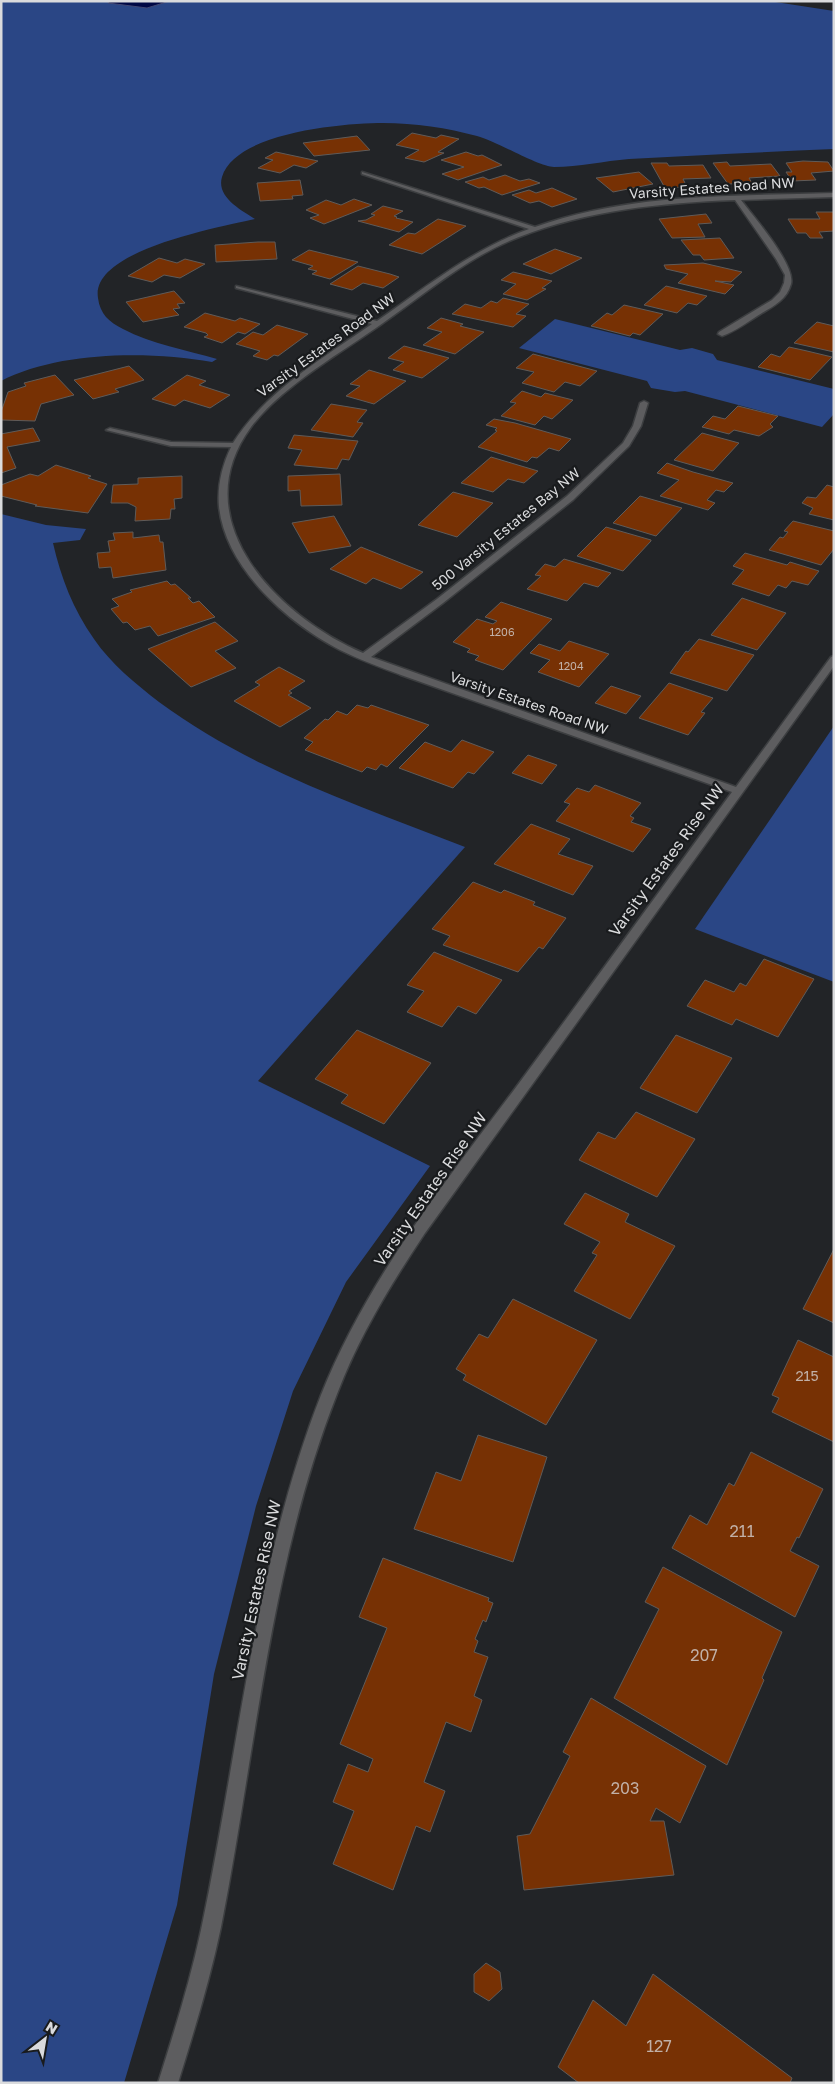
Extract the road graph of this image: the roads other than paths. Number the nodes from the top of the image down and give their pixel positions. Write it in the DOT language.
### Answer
graph roads {
  1 [pos="364,173"];
  2 [pos="834,195"];
  3 [pos="737,199"];
  4 [pos="534,228"];
  5 [pos="238,287"];
  6 [pos="377,324"];
  7 [pos="722,334"];
  8 [pos="644,403"];
  9 [pos="110,430"];
  10 [pos="235,445"];
  11 [pos="364,657"];
  12 [pos="834,659"];
  13 [pos="738,791"];
  14 [pos="168,2083"];
  1 -- 4 [label="street"];
  2 -- 3 [label="street, Varsity Estates Road NW"];
  3 -- 4 [label="street, Varsity Estates Road NW"];
  3 -- 7 [label="street"];
  4 -- 6 [label="street, Varsity Estates Road NW"];
  5 -- 6 [label="street"];
  6 -- 10 [label="street, Varsity Estates Road NW"];
  8 -- 11 [label="street, 500 Varsity Estates Bay NW"];
  9 -- 10 [label="street"];
  10 -- 11 [label="street, Varsity Estates Road NW"];
  11 -- 13 [label="street, Varsity Estates Road NW"];
  12 -- 13 [label="street, Varsity Estates Rise NW"];
  13 -- 14 [label="street, Varsity Estates Rise NW"];
}
